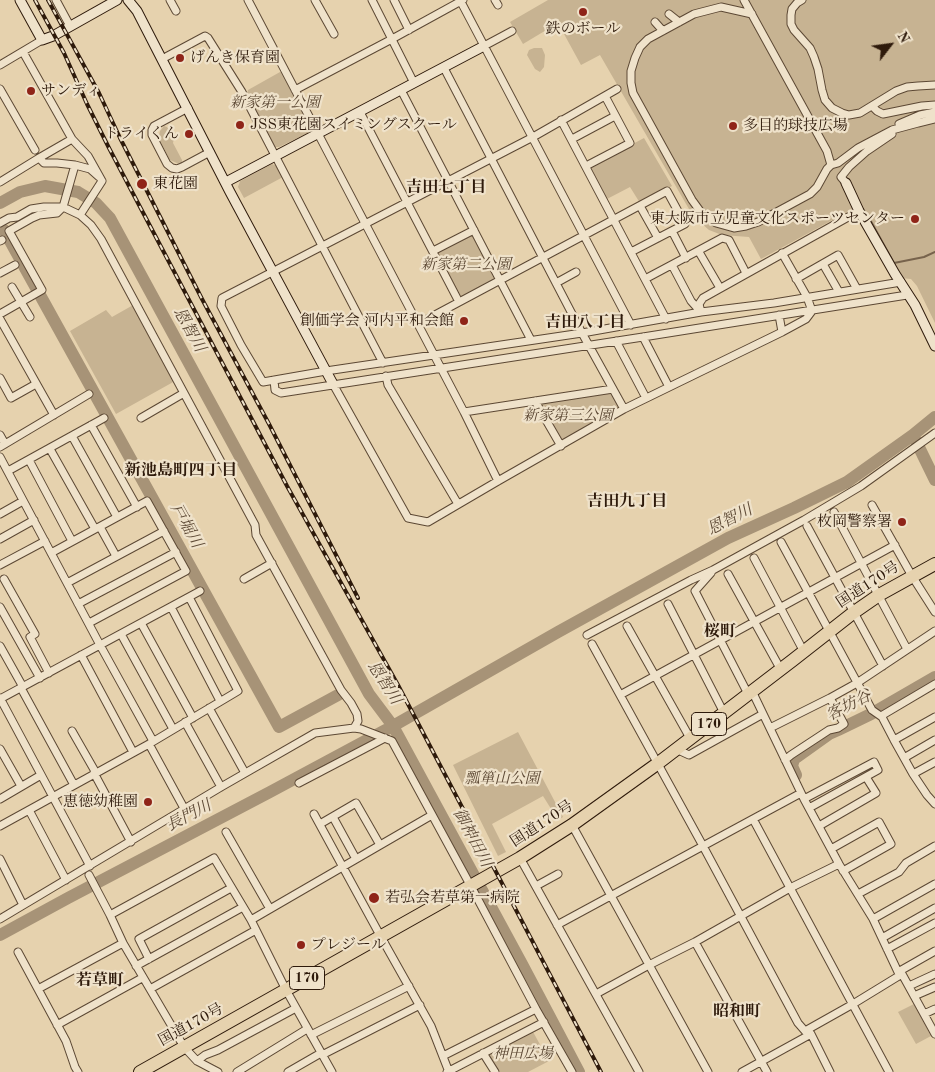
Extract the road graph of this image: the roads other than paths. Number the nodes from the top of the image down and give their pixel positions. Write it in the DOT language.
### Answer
graph roads {
  1 [pos="20,0"];
  2 [pos="56,0"];
  3 [pos="117,0"];
  4 [pos="128,0"];
  5 [pos="170,0"];
  6 [pos="248,0"];
  7 [pos="315,0"];
  8 [pos="372,0"];
  9 [pos="394,0"];
  10 [pos="461,0"];
  11 [pos="725,0"];
  12 [pos="802,0"];
  13 [pos="746,1"];
  14 [pos="721,7"];
  15 [pos="176,11"];
  16 [pos="672,12"];
  17 [pos="752,14"];
  18 [pos="658,21"];
  19 [pos="679,22"];
  20 [pos="70,26"];
  21 [pos="409,30"];
  22 [pos="512,31"];
  23 [pos="663,31"];
  24 [pos="334,34"];
  25 [pos="392,39"];
  26 [pos="42,40"];
  27 [pos="484,46"];
  28 [pos="23,52"];
  29 [pos="162,59"];
  30 [pos="0,65"];
  31 [pos="444,68"];
  32 [pos="414,83"];
  33 [pos="935,85"];
  34 [pos="0,90"];
  35 [pos="295,90"];
  36 [pos="401,90"];
  37 [pos="617,90"];
  38 [pos="604,96"];
  39 [pos="935,105"];
  40 [pos="872,106"];
  41 [pos="188,108"];
  42 [pos="360,112"];
  43 [pos="935,112"];
  44 [pos="615,116"];
  45 [pos="935,119"];
  46 [pos="562,120"];
  47 [pos="892,130"];
  48 [pos="318,134"];
  49 [pos="532,136"];
  50 [pos="72,139"];
  51 [pos="572,139"];
  52 [pos="35,150"];
  53 [pos="210,152"];
  54 [pos="275,156"];
  55 [pos="39,158"];
  56 [pos="491,158"];
  57 [pos="831,164"];
  58 [pos="75,165"];
  59 [pos="586,166"];
  60 [pos="448,180"];
  61 [pos="102,181"];
  62 [pos="0,182"];
  63 [pos="226,182"];
  64 [pos="846,182"];
  65 [pos="407,202"];
  66 [pos="640,206"];
  67 [pos="63,208"];
  68 [pos="859,211"];
  69 [pos="80,215"];
  70 [pos="614,220"];
  71 [pos="0,223"];
  72 [pos="365,224"];
  73 [pos="474,230"];
  74 [pos="672,231"];
  75 [pos="584,236"];
  76 [pos="658,238"];
  77 [pos="322,246"];
  78 [pos="433,251"];
  79 [pos="631,252"];
  80 [pos="699,252"];
  81 [pos="782,253"];
  82 [pos="542,258"];
  83 [pos="686,258"];
  84 [pos="823,264"];
  85 [pos="15,265"];
  86 [pos="672,266"];
  87 [pos="273,272"];
  88 [pos="576,272"];
  89 [pos="0,273"];
  90 [pos="746,273"];
  91 [pos="645,279"];
  92 [pos="796,279"];
  93 [pos="500,280"];
  94 [pos="900,282"];
  95 [pos="556,283"];
  96 [pos="12,287"];
  97 [pos="720,288"];
  98 [pos="857,289"];
  99 [pos="839,292"];
  100 [pos="908,294"];
  101 [pos="807,298"];
  102 [pos="21,302"];
  103 [pos="459,302"];
  104 [pos="812,310"];
  105 [pos="701,312"];
  106 [pos="0,314"];
  107 [pos="30,316"];
  108 [pos="779,316"];
  109 [pos="0,319"];
  110 [pos="666,319"];
  111 [pos="418,324"];
  112 [pos="631,324"];
  113 [pos="782,332"];
  114 [pos="582,333"];
  115 [pos="644,337"];
  116 [pos="531,340"];
  117 [pos="616,341"];
  118 [pos="589,345"];
  119 [pos="935,346"];
  120 [pos="434,355"];
  121 [pos="383,363"];
  122 [pos="440,368"];
  123 [pos="326,371"];
  124 [pos="386,376"];
  125 [pos="0,378"];
  126 [pos="274,380"];
  127 [pos="36,384"];
  128 [pos="333,384"];
  129 [pos="669,387"];
  130 [pos="613,389"];
  131 [pos="184,393"];
  132 [pos="89,394"];
  133 [pos="646,398"];
  134 [pos="535,401"];
  135 [pos="624,409"];
  136 [pos="464,412"];
  137 [pos="54,415"];
  138 [pos="104,418"];
  139 [pos="141,418"];
  140 [pos="92,426"];
  141 [pos="935,433"];
  142 [pos="0,435"];
  143 [pos="72,436"];
  144 [pos="3,446"];
  145 [pos="561,446"];
  146 [pos="50,448"];
  147 [pos="0,456"];
  148 [pos="29,460"];
  149 [pos="8,471"];
  150 [pos="498,481"];
  151 [pos="23,501"];
  152 [pos="458,504"];
  153 [pos="872,505"];
  154 [pos="137,507"];
  155 [pos="834,512"];
  156 [pos="0,514"];
  157 [pos="117,518"];
  158 [pos="34,520"];
  159 [pos="807,526"];
  160 [pos="97,528"];
  161 [pos="164,531"];
  162 [pos="0,539"];
  163 [pos="45,541"];
  164 [pos="72,541"];
  165 [pos="781,542"];
  166 [pos="895,545"];
  167 [pos="176,552"];
  168 [pos="51,553"];
  169 [pos="116,556"];
  170 [pos="754,558"];
  171 [pos="272,563"];
  172 [pos="862,563"];
  173 [pos="935,564"];
  174 [pos="0,565"];
  175 [pos="713,570"];
  176 [pos="728,574"];
  177 [pos="912,576"];
  178 [pos="5,578"];
  179 [pos="835,578"];
  180 [pos="244,579"];
  181 [pos="67,583"];
  182 [pos="200,591"];
  183 [pos="808,593"];
  184 [pos="879,595"];
  185 [pos="189,597"];
  186 [pos="78,604"];
  187 [pos="668,604"];
  188 [pos="0,606"];
  189 [pos="171,607"];
  190 [pos="780,607"];
  191 [pos="935,612"];
  192 [pos="853,613"];
  193 [pos="754,621"];
  194 [pos="88,623"];
  195 [pos="141,623"];
  196 [pos="627,626"];
  197 [pos="829,631"];
  198 [pos="935,631"];
  199 [pos="121,634"];
  200 [pos="587,635"];
  201 [pos="720,640"];
  202 [pos="592,644"];
  203 [pos="100,645"];
  204 [pos="0,646"];
  205 [pos="907,649"];
  206 [pos="804,652"];
  207 [pos="694,655"];
  208 [pos="80,656"];
  209 [pos="883,666"];
  210 [pos="781,670"];
  211 [pos="49,673"];
  212 [pos="656,676"];
  213 [pos="40,678"];
  214 [pos="857,683"];
  215 [pos="935,684"];
  216 [pos="22,688"];
  217 [pos="750,692"];
  218 [pos="620,695"];
  219 [pos="830,698"];
  220 [pos="0,699"];
  221 [pos="220,701"];
  222 [pos="209,708"];
  223 [pos="724,712"];
  224 [pos="763,714"];
  225 [pos="881,716"];
  226 [pos="935,717"];
  227 [pos="192,718"];
  228 [pos="185,722"];
  229 [pos="357,728"];
  230 [pos="770,728"];
  231 [pos="173,729"];
  232 [pos="72,731"];
  233 [pos="384,738"];
  234 [pos="690,738"];
  235 [pos="894,740"];
  236 [pos="935,740"];
  237 [pos="151,742"];
  238 [pos="0,748"];
  239 [pos="676,749"];
  240 [pos="133,752"];
  241 [pos="904,758"];
  242 [pos="785,760"];
  243 [pos="935,762"];
  244 [pos="657,764"];
  245 [pos="95,773"];
  246 [pos="246,773"];
  247 [pos="913,774"];
  248 [pos="41,775"];
  249 [pos="866,776"];
  250 [pos="299,783"];
  251 [pos="74,785"];
  252 [pos="21,786"];
  253 [pos="221,787"];
  254 [pos="53,796"];
  255 [pos="802,796"];
  256 [pos="0,799"];
  257 [pos="935,803"];
  258 [pos="809,808"];
  259 [pos="28,810"];
  260 [pos="184,810"];
  261 [pos="314,814"];
  262 [pos="432,815"];
  263 [pos="333,817"];
  264 [pos="753,819"];
  265 [pos="320,824"];
  266 [pos="572,825"];
  267 [pos="0,826"];
  268 [pos="818,826"];
  269 [pos="226,832"];
  270 [pos="131,842"];
  271 [pos="380,845"];
  272 [pos="703,846"];
  273 [pos="935,846"];
  274 [pos="831,848"];
  275 [pos="115,851"];
  276 [pos="520,858"];
  277 [pos="0,859"];
  278 [pos="356,860"];
  279 [pos="839,864"];
  280 [pos="90,866"];
  281 [pos="343,867"];
  282 [pos="844,871"];
  283 [pos="558,874"];
  284 [pos="89,875"];
  285 [pos="66,880"];
  286 [pos="475,883"];
  287 [pos="935,884"];
  288 [pos="56,886"];
  289 [pos="536,886"];
  290 [pos="231,888"];
  291 [pos="790,888"];
  292 [pos="858,894"];
  293 [pos="611,895"];
  294 [pos="24,905"];
  295 [pos="243,907"];
  296 [pos="935,908"];
  297 [pos="270,909"];
  298 [pos="110,915"];
  299 [pos="740,916"];
  300 [pos="0,919"];
  301 [pos="873,919"];
  302 [pos="251,920"];
  303 [pos="935,923"];
  304 [pos="557,925"];
  305 [pos="256,930"];
  306 [pos="381,937"];
  307 [pos="882,938"];
  308 [pos="695,942"];
  309 [pos="123,943"];
  310 [pos="887,949"];
  311 [pos="935,951"];
  312 [pos="18,952"];
  313 [pos="149,959"];
  314 [pos="649,965"];
  315 [pos="136,966"];
  316 [pos="900,973"];
  317 [pos="935,974"];
  318 [pos="142,978"];
  319 [pos="409,986"];
  320 [pos="909,986"];
  321 [pos="935,986"];
  322 [pos="38,989"];
  323 [pos="150,989"];
  324 [pos="286,990"];
  325 [pos="596,994"];
  326 [pos="914,996"];
  327 [pos="853,1004"];
  328 [pos="420,1005"];
  329 [pos="296,1008"];
  330 [pos="536,1009"];
  331 [pos="935,1009"];
  332 [pos="924,1014"];
  333 [pos="544,1022"];
  334 [pos="58,1025"];
  335 [pos="309,1032"];
  336 [pos="808,1033"];
  337 [pos="935,1034"];
  338 [pos="184,1047"];
  339 [pos="483,1053"];
  340 [pos="322,1054"];
  341 [pos="442,1056"];
  342 [pos="197,1061"];
  343 [pos="761,1062"];
  344 [pos="78,1072"];
  345 [pos="140,1072"];
  346 [pos="217,1072"];
  347 [pos="237,1072"];
  348 [pos="288,1072"];
  349 [pos="332,1072"];
  350 [pos="448,1072"];
  351 [pos="495,1072"];
  352 [pos="572,1072"];
  353 [pos="639,1072"];
  354 [pos="708,1072"];
  355 [pos="742,1072"];
  356 [pos="766,1072"];
  357 [pos="830,1072"];
  358 [pos="889,1072"];
  1 -- 26 [label="street"];
  2 -- 20 [label="street"];
  3 -- 20 [label="street"];
  4 -- 29 [label="street"];
  5 -- 15 [label="street"];
  6 -- 35 [label="street"];
  7 -- 24 [label="street"];
  8 -- 25 [label="street"];
  9 -- 21 [label="street"];
  10 -- 21 [label="street"];
  10 -- 27 [label="street"];
  11 -- 14 [label="street"];
  12 -- 40 [label="street"];
  13 -- 17 [label="street"];
  14 -- 17 [label="street"];
  14 -- 19 [label="street"];
  16 -- 19 [label="street"];
  17 -- 57 [label="street"];
  18 -- 23 [label="street"];
  19 -- 23 [label="street"];
  20 -- 26 [label="street"];
  21 -- 25 [label="street"];
  22 -- 27 [label="street"];
  23 -- 57 [label="street"];
  25 -- 32 [label="street"];
  25 -- 35 [label="street"];
  26 -- 28 [label="street"];
  27 -- 31 [label="street"];
  27 -- 49 [label="street"];
  28 -- 30 [label="street"];
  28 -- 50 [label="street"];
  29 -- 41 [label="street"];
  29 -- 54 [label="street"];
  31 -- 32 [label="street"];
  31 -- 56 [label="street"];
  32 -- 36 [label="street"];
  33 -- 40 [label="street"];
  34 -- 52 [label="street"];
  35 -- 48 [label="street"];
  36 -- 42 [label="street"];
  36 -- 60 [label="street"];
  37 -- 38 [label="street"];
  38 -- 44 [label="street"];
  38 -- 46 [label="street"];
  39 -- 40 [label="street"];
  41 -- 53 [label="street"];
  41 -- 53 [label="street"];
  42 -- 48 [label="street"];
  42 -- 65 [label="street"];
  43 -- 47 [label="street"];
  44 -- 51 [label="street"];
  44 -- 59 [label="street"];
  45 -- 47 [label="street"];
  46 -- 49 [label="street"];
  46 -- 51 [label="street"];
  47 -- 57 [label="street"];
  47 -- 64 [label="street"];
  48 -- 54 [label="street"];
  48 -- 72 [label="street"];
  49 -- 56 [label="street"];
  49 -- 75 [label="street"];
  50 -- 55 [label="street"];
  50 -- 61 [label="street"];
  51 -- 59 [label="street"];
  53 -- 63 [label="street"];
  54 -- 63 [label="street"];
  54 -- 77 [label="street"];
  55 -- 58 [label="street"];
  55 -- 62 [label="street"];
  56 -- 60 [label="street"];
  56 -- 82 [label="street"];
  58 -- 61 [label="street"];
  58 -- 67 [label="street"];
  59 -- 70 [label="street"];
  60 -- 65 [label="street"];
  60 -- 73 [label="street"];
  61 -- 69 [label="street"];
  63 -- 87 [label="street"];
  64 -- 68 [label="street"];
  65 -- 72 [label="street"];
  65 -- 78 [label="street"];
  66 -- 70 [label="street"];
  66 -- 74 [label="street"];
  66 -- 76 [label="street"];
  67 -- 69 [label="street"];
  67 -- 71 [label="street"];
  67 -- 102 [label="street"];
  68 -- 81 [label="street"];
  68 -- 94 [label="street"];
  69 -- 131 [label="street"];
  70 -- 75 [label="street"];
  70 -- 79 [label="street"];
  72 -- 77 [label="street"];
  72 -- 111 [label="street"];
  73 -- 78 [label="street"];
  73 -- 93 [label="street"];
  74 -- 76 [label="street"];
  74 -- 83 [label="street"];
  75 -- 82 [label="street"];
  75 -- 112 [label="street"];
  76 -- 79 [label="street"];
  77 -- 87 [label="street"];
  77 -- 121 [label="street"];
  78 -- 103 [label="street"];
  79 -- 91 [label="street"];
  80 -- 83 [label="street"];
  80 -- 90 [label="street"];
  80 -- 97 [label="street"];
  81 -- 90 [label="street"];
  81 -- 92 [label="street"];
  82 -- 93 [label="street"];
  82 -- 95 [label="street"];
  83 -- 86 [label="street"];
  84 -- 92 [label="street"];
  84 -- 98 [label="street"];
  84 -- 99 [label="street"];
  85 -- 89 [label="street"];
  86 -- 91 [label="street"];
  86 -- 105 [label="street"];
  87 -- 123 [label="street"];
  87 -- 126 [label="street"];
  88 -- 95 [label="street"];
  90 -- 97 [label="street"];
  91 -- 110 [label="street"];
  92 -- 101 [label="street"];
  93 -- 103 [label="street"];
  93 -- 116 [label="street"];
  94 -- 98 [label="street"];
  94 -- 100 [label="street"];
  95 -- 114 [label="street"];
  96 -- 102 [label="street"];
  97 -- 105 [label="street"];
  98 -- 99 [label="street"];
  99 -- 101 [label="street"];
  100 -- 104 [label="street"];
  100 -- 119 [label="street"];
  101 -- 104 [label="street"];
  101 -- 105 [label="street"];
  102 -- 106 [label="street"];
  102 -- 107 [label="street"];
  103 -- 111 [label="street"];
  104 -- 108 [label="street"];
  104 -- 113 [label="street"];
  105 -- 110 [label="street"];
  108 -- 113 [label="street"];
  108 -- 115 [label="street"];
  109 -- 127 [label="street"];
  110 -- 112 [label="street"];
  111 -- 120 [label="street"];
  112 -- 114 [label="street"];
  113 -- 129 [label="street"];
  114 -- 116 [label="street"];
  114 -- 118 [label="street"];
  115 -- 117 [label="street"];
  115 -- 129 [label="street"];
  116 -- 120 [label="street"];
  117 -- 118 [label="street"];
  117 -- 133 [label="street"];
  118 -- 122 [label="street"];
  118 -- 130 [label="street"];
  120 -- 121 [label="street"];
  120 -- 122 [label="street"];
  121 -- 123 [label="street"];
  122 -- 124 [label="street"];
  122 -- 136 [label="street"];
  123 -- 126 [label="street"];
  123 -- 128 [label="street"];
  124 -- 128 [label="street"];
  124 -- 152 [label="street"];
  125 -- 127 [label="street"];
  126 -- 128 [label="street"];
  127 -- 137 [label="street"];
  128 -- 152 [label="street"];
  129 -- 133 [label="street"];
  130 -- 134 [label="street"];
  130 -- 135 [label="street"];
  131 -- 139 [label="street"];
  131 -- 171 [label="street"];
  132 -- 137 [label="street"];
  133 -- 135 [label="street"];
  134 -- 136 [label="street"];
  134 -- 145 [label="street"];
  135 -- 145 [label="street"];
  136 -- 150 [label="street"];
  137 -- 144 [label="street"];
  138 -- 140 [label="street"];
  140 -- 143 [label="street"];
  140 -- 154 [label="street"];
  141 -- 175 [label="street"];
  142 -- 144 [label="street"];
  143 -- 146 [label="street"];
  143 -- 157 [label="street"];
  145 -- 150 [label="street"];
  146 -- 148 [label="street"];
  146 -- 160 [label="street"];
  147 -- 149 [label="street"];
  148 -- 149 [label="street"];
  148 -- 164 [label="street"];
  149 -- 151 [label="street"];
  150 -- 152 [label="street"];
  151 -- 156 [label="street"];
  151 -- 158 [label="street"];
  153 -- 166 [label="street"];
  154 -- 157 [label="street"];
  154 -- 161 [label="street"];
  155 -- 172 [label="street"];
  157 -- 160 [label="street"];
  158 -- 162 [label="street"];
  158 -- 163 [label="street"];
  159 -- 179 [label="street"];
  160 -- 164 [label="street"];
  160 -- 169 [label="street"];
  161 -- 167 [label="street"];
  161 -- 169 [label="street"];
  163 -- 168 [label="street"];
  163 -- 174 [label="street"];
  164 -- 168 [label="street"];
  165 -- 183 [label="street"];
  166 -- 172 [label="street"];
  166 -- 177 [label="street"];
  167 -- 186 [label="street"];
  167 -- 194 [label="street"];
  168 -- 181 [label="street"];
  169 -- 181 [label="street"];
  170 -- 190 [label="street"];
  171 -- 180 [label="street"];
  171 -- 229 [label="street"];
  172 -- 179 [label="street"];
  172 -- 184 [label="street"];
  173 -- 177 [label="highway, 国道170号 / 170"];
  175 -- 200 [label="street"];
  175 -- 201 [label="street"];
  176 -- 193 [label="street"];
  177 -- 184 [label="highway, 国道170号 / 170"];
  177 -- 191 [label="street"];
  178 -- 211 [label="street"];
  179 -- 183 [label="street"];
  179 -- 192 [label="street"];
  181 -- 186 [label="street"];
  182 -- 185 [label="street"];
  183 -- 190 [label="street"];
  183 -- 197 [label="street"];
  184 -- 192 [label="highway, 国道170号 / 170"];
  184 -- 205 [label="street"];
  185 -- 189 [label="street"];
  185 -- 221 [label="street"];
  186 -- 194 [label="street"];
  187 -- 207 [label="street"];
  188 -- 213 [label="street"];
  189 -- 195 [label="street"];
  189 -- 221 [label="street"];
  190 -- 193 [label="street"];
  190 -- 206 [label="street"];
  192 -- 197 [label="highway, 国道170号 / 170"];
  192 -- 209 [label="street"];
  193 -- 201 [label="street"];
  193 -- 210 [label="street"];
  194 -- 203 [label="street"];
  195 -- 199 [label="street"];
  195 -- 227 [label="street"];
  196 -- 212 [label="street"];
  197 -- 206 [label="highway, 国道170号 / 170"];
  197 -- 214 [label="street"];
  198 -- 205 [label="street"];
  199 -- 203 [label="street"];
  199 -- 231 [label="street"];
  201 -- 207 [label="street"];
  201 -- 217 [label="street"];
  202 -- 218 [label="street"];
  203 -- 208 [label="street"];
  203 -- 237 [label="street"];
  204 -- 216 [label="street"];
  205 -- 209 [label="street"];
  206 -- 210 [label="highway, 国道170号 / 170"];
  207 -- 212 [label="street"];
  207 -- 223 [label="street"];
  208 -- 211 [label="street"];
  208 -- 240 [label="street"];
  209 -- 214 [label="street"];
  210 -- 217 [label="highway, 国道170号 / 170"];
  211 -- 213 [label="street"];
  212 -- 218 [label="street"];
  212 -- 234 [label="street"];
  213 -- 216 [label="street"];
  214 -- 219 [label="street"];
  214 -- 225 [label="street"];
  215 -- 225 [label="street"];
  216 -- 220 [label="street"];
  216 -- 251 [label="street"];
  217 -- 223 [label="highway, 国道170号 / 170"];
  217 -- 224 [label="street"];
  218 -- 244 [label="street"];
  219 -- 230 [label="street"];
  219 -- 242 [label="street"];
  220 -- 248 [label="street"];
  221 -- 222 [label="street"];
  222 -- 227 [label="street"];
  222 -- 246 [label="street"];
  223 -- 234 [label="highway, 国道170号 / 170"];
  224 -- 230 [label="street"];
  224 -- 239 [label="street"];
  225 -- 235 [label="street"];
  226 -- 235 [label="street"];
  227 -- 228 [label="street"];
  228 -- 231 [label="street"];
  228 -- 253 [label="street"];
  229 -- 233 [label="street"];
  229 -- 246 [label="street"];
  230 -- 242 [label="street"];
  231 -- 237 [label="street"];
  232 -- 245 [label="street"];
  233 -- 250 [label="street"];
  233 -- 262 [label="street"];
  234 -- 239 [label="highway, 国道170号 / 170"];
  235 -- 241 [label="street"];
  236 -- 241 [label="street"];
  237 -- 240 [label="street"];
  237 -- 260 [label="street"];
  238 -- 252 [label="street"];
  239 -- 244 [label="highway, 国道170号 / 170"];
  240 -- 245 [label="street"];
  241 -- 247 [label="street"];
  242 -- 255 [label="street"];
  243 -- 247 [label="street"];
  244 -- 266 [label="highway, 国道170号 / 170"];
  244 -- 272 [label="street"];
  245 -- 251 [label="street"];
  245 -- 270 [label="street"];
  246 -- 253 [label="street"];
  247 -- 257 [label="street"];
  248 -- 252 [label="street"];
  248 -- 254 [label="street"];
  249 -- 255 [label="street"];
  249 -- 258 [label="street"];
  249 -- 268 [label="street"];
  251 -- 254 [label="street"];
  252 -- 256 [label="street"];
  253 -- 260 [label="street"];
  254 -- 259 [label="street"];
  254 -- 280 [label="street"];
  255 -- 258 [label="street"];
  255 -- 264 [label="street"];
  258 -- 268 [label="street"];
  259 -- 267 [label="street"];
  259 -- 285 [label="street"];
  260 -- 270 [label="street"];
  261 -- 265 [label="street"];
  262 -- 271 [label="street"];
  262 -- 286 [label="street"];
  263 -- 265 [label="street"];
  263 -- 271 [label="street"];
  263 -- 278 [label="street"];
  264 -- 272 [label="street"];
  264 -- 291 [label="street"];
  265 -- 281 [label="street"];
  266 -- 276 [label="highway, 国道170号 / 170"];
  266 -- 293 [label="street"];
  268 -- 274 [label="street"];
  269 -- 297 [label="street"];
  270 -- 275 [label="street"];
  271 -- 278 [label="street"];
  272 -- 293 [label="street"];
  272 -- 299 [label="street"];
  273 -- 292 [label="street"];
  274 -- 279 [label="street"];
  274 -- 282 [label="street"];
  275 -- 280 [label="street"];
  275 -- 284 [label="street"];
  276 -- 286 [label="highway, 国道170号 / 170"];
  276 -- 289 [label="street"];
  277 -- 294 [label="street"];
  278 -- 281 [label="street"];
  279 -- 282 [label="street"];
  279 -- 291 [label="street"];
  280 -- 285 [label="street"];
  281 -- 297 [label="street"];
  281 -- 306 [label="street"];
  282 -- 292 [label="street"];
  283 -- 289 [label="street"];
  284 -- 288 [label="street"];
  284 -- 298 [label="street"];
  285 -- 288 [label="street"];
  286 -- 306 [label="highway, 国道170号 / 170"];
  286 -- 330 [label="street"];
  287 -- 301 [label="street"];
  288 -- 294 [label="street"];
  289 -- 304 [label="street"];
  290 -- 295 [label="street"];
  290 -- 298 [label="street"];
  290 -- 313 [label="street"];
  291 -- 299 [label="street"];
  291 -- 327 [label="street"];
  292 -- 301 [label="street"];
  293 -- 304 [label="street"];
  293 -- 314 [label="street"];
  294 -- 300 [label="street"];
  295 -- 302 [label="street"];
  295 -- 313 [label="street"];
  296 -- 307 [label="street"];
  297 -- 302 [label="street"];
  298 -- 309 [label="street"];
  299 -- 308 [label="street"];
  299 -- 336 [label="street"];
  301 -- 307 [label="street"];
  302 -- 305 [label="street"];
  303 -- 310 [label="street"];
  304 -- 325 [label="street"];
  305 -- 323 [label="street"];
  305 -- 324 [label="street"];
  306 -- 319 [label="street"];
  306 -- 324 [label="highway, 国道170号 / 170"];
  307 -- 310 [label="street"];
  308 -- 314 [label="street"];
  308 -- 343 [label="street"];
  309 -- 315 [label="street"];
  309 -- 322 [label="street"];
  310 -- 316 [label="street"];
  311 -- 316 [label="street"];
  312 -- 322 [label="street"];
  313 -- 315 [label="street"];
  314 -- 325 [label="street"];
  314 -- 354 [label="street"];
  315 -- 318 [label="street"];
  316 -- 320 [label="street"];
  316 -- 327 [label="street"];
  317 -- 320 [label="street"];
  318 -- 323 [label="street"];
  318 -- 334 [label="street"];
  319 -- 328 [label="street"];
  319 -- 335 [label="street"];
  320 -- 326 [label="street"];
  321 -- 326 [label="street"];
  322 -- 334 [label="street"];
  323 -- 338 [label="street"];
  324 -- 329 [label="street"];
  324 -- 338 [label="highway, 国道170号 / 170"];
  325 -- 353 [label="street"];
  326 -- 332 [label="street"];
  327 -- 336 [label="street"];
  327 -- 358 [label="street"];
  328 -- 340 [label="street"];
  328 -- 341 [label="street"];
  329 -- 335 [label="street"];
  329 -- 342 [label="street"];
  330 -- 333 [label="street"];
  330 -- 341 [label="street"];
  331 -- 332 [label="street"];
  332 -- 337 [label="street"];
  333 -- 339 [label="street"];
  333 -- 352 [label="street"];
  334 -- 344 [label="street"];
  335 -- 340 [label="street"];
  335 -- 347 [label="street"];
  336 -- 343 [label="street"];
  336 -- 357 [label="street"];
  338 -- 342 [label="street"];
  338 -- 345 [label="highway, 国道170号 / 170"];
  339 -- 350 [label="street"];
  339 -- 351 [label="street"];
  340 -- 348 [label="street"];
  340 -- 349 [label="street"];
  341 -- 350 [label="street"];
  342 -- 346 [label="street"];
  343 -- 355 [label="street"];
  343 -- 356 [label="street"];
}
